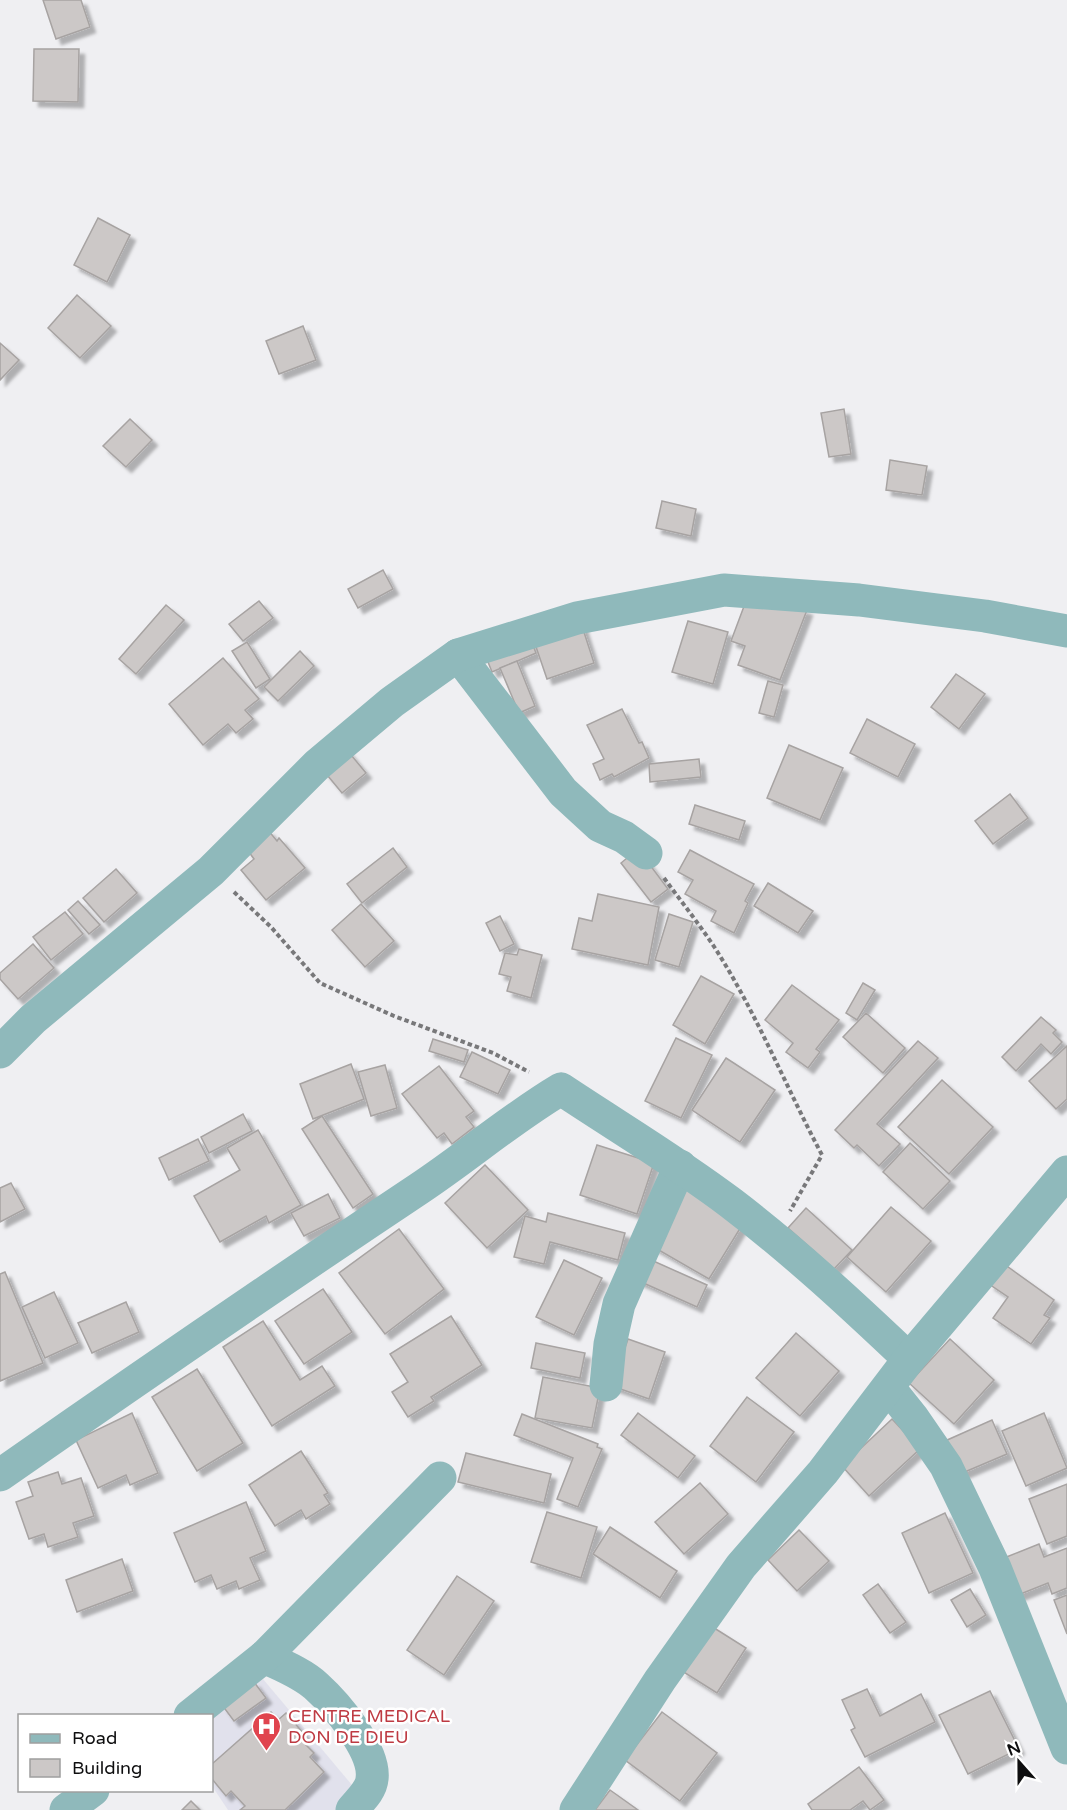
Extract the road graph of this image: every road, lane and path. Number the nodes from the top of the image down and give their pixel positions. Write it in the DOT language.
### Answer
graph roads {
  1 [pos="1067,631"];
  2 [pos="458,656"];
  3 [pos="646,853"];
  4 [pos="211,871"];
  5 [pos="0,1052"];
  6 [pos="561,1089"];
  7 [pos="680,1166"];
  8 [pos="1067,1172"];
  9 [pos="774,1238"];
  10 [pos="909,1359"];
  11 [pos="606,1385"];
  12 [pos="889,1388"];
  13 [pos="0,1475"];
  14 [pos="440,1478"];
  15 [pos="264,1657"];
  16 [pos="193,1714"];
  17 [pos="1067,1748"];
  18 [pos="92,1792"];
  19 [pos="66,1810"];
  20 [pos="352,1810"];
  21 [pos="576,1810"];
  1 -- 2 [label="street"];
  2 -- 3 [label="street"];
  2 -- 4 [label="street"];
  3 -- 9 [label="path"];
  4 -- 5 [label="street"];
  4 -- 6 [label="path"];
  6 -- 7 [label="street"];
  6 -- 13 [label="street"];
  7 -- 9 [label="street"];
  7 -- 11 [label="street"];
  8 -- 10 [label="street"];
  9 -- 10 [label="street"];
  10 -- 12 [label="street"];
  12 -- 17 [label="street"];
  12 -- 21 [label="street"];
  14 -- 15 [label="street"];
  15 -- 16 [label="street"];
  15 -- 20 [label="street"];
  18 -- 19 [label="street"];
}
